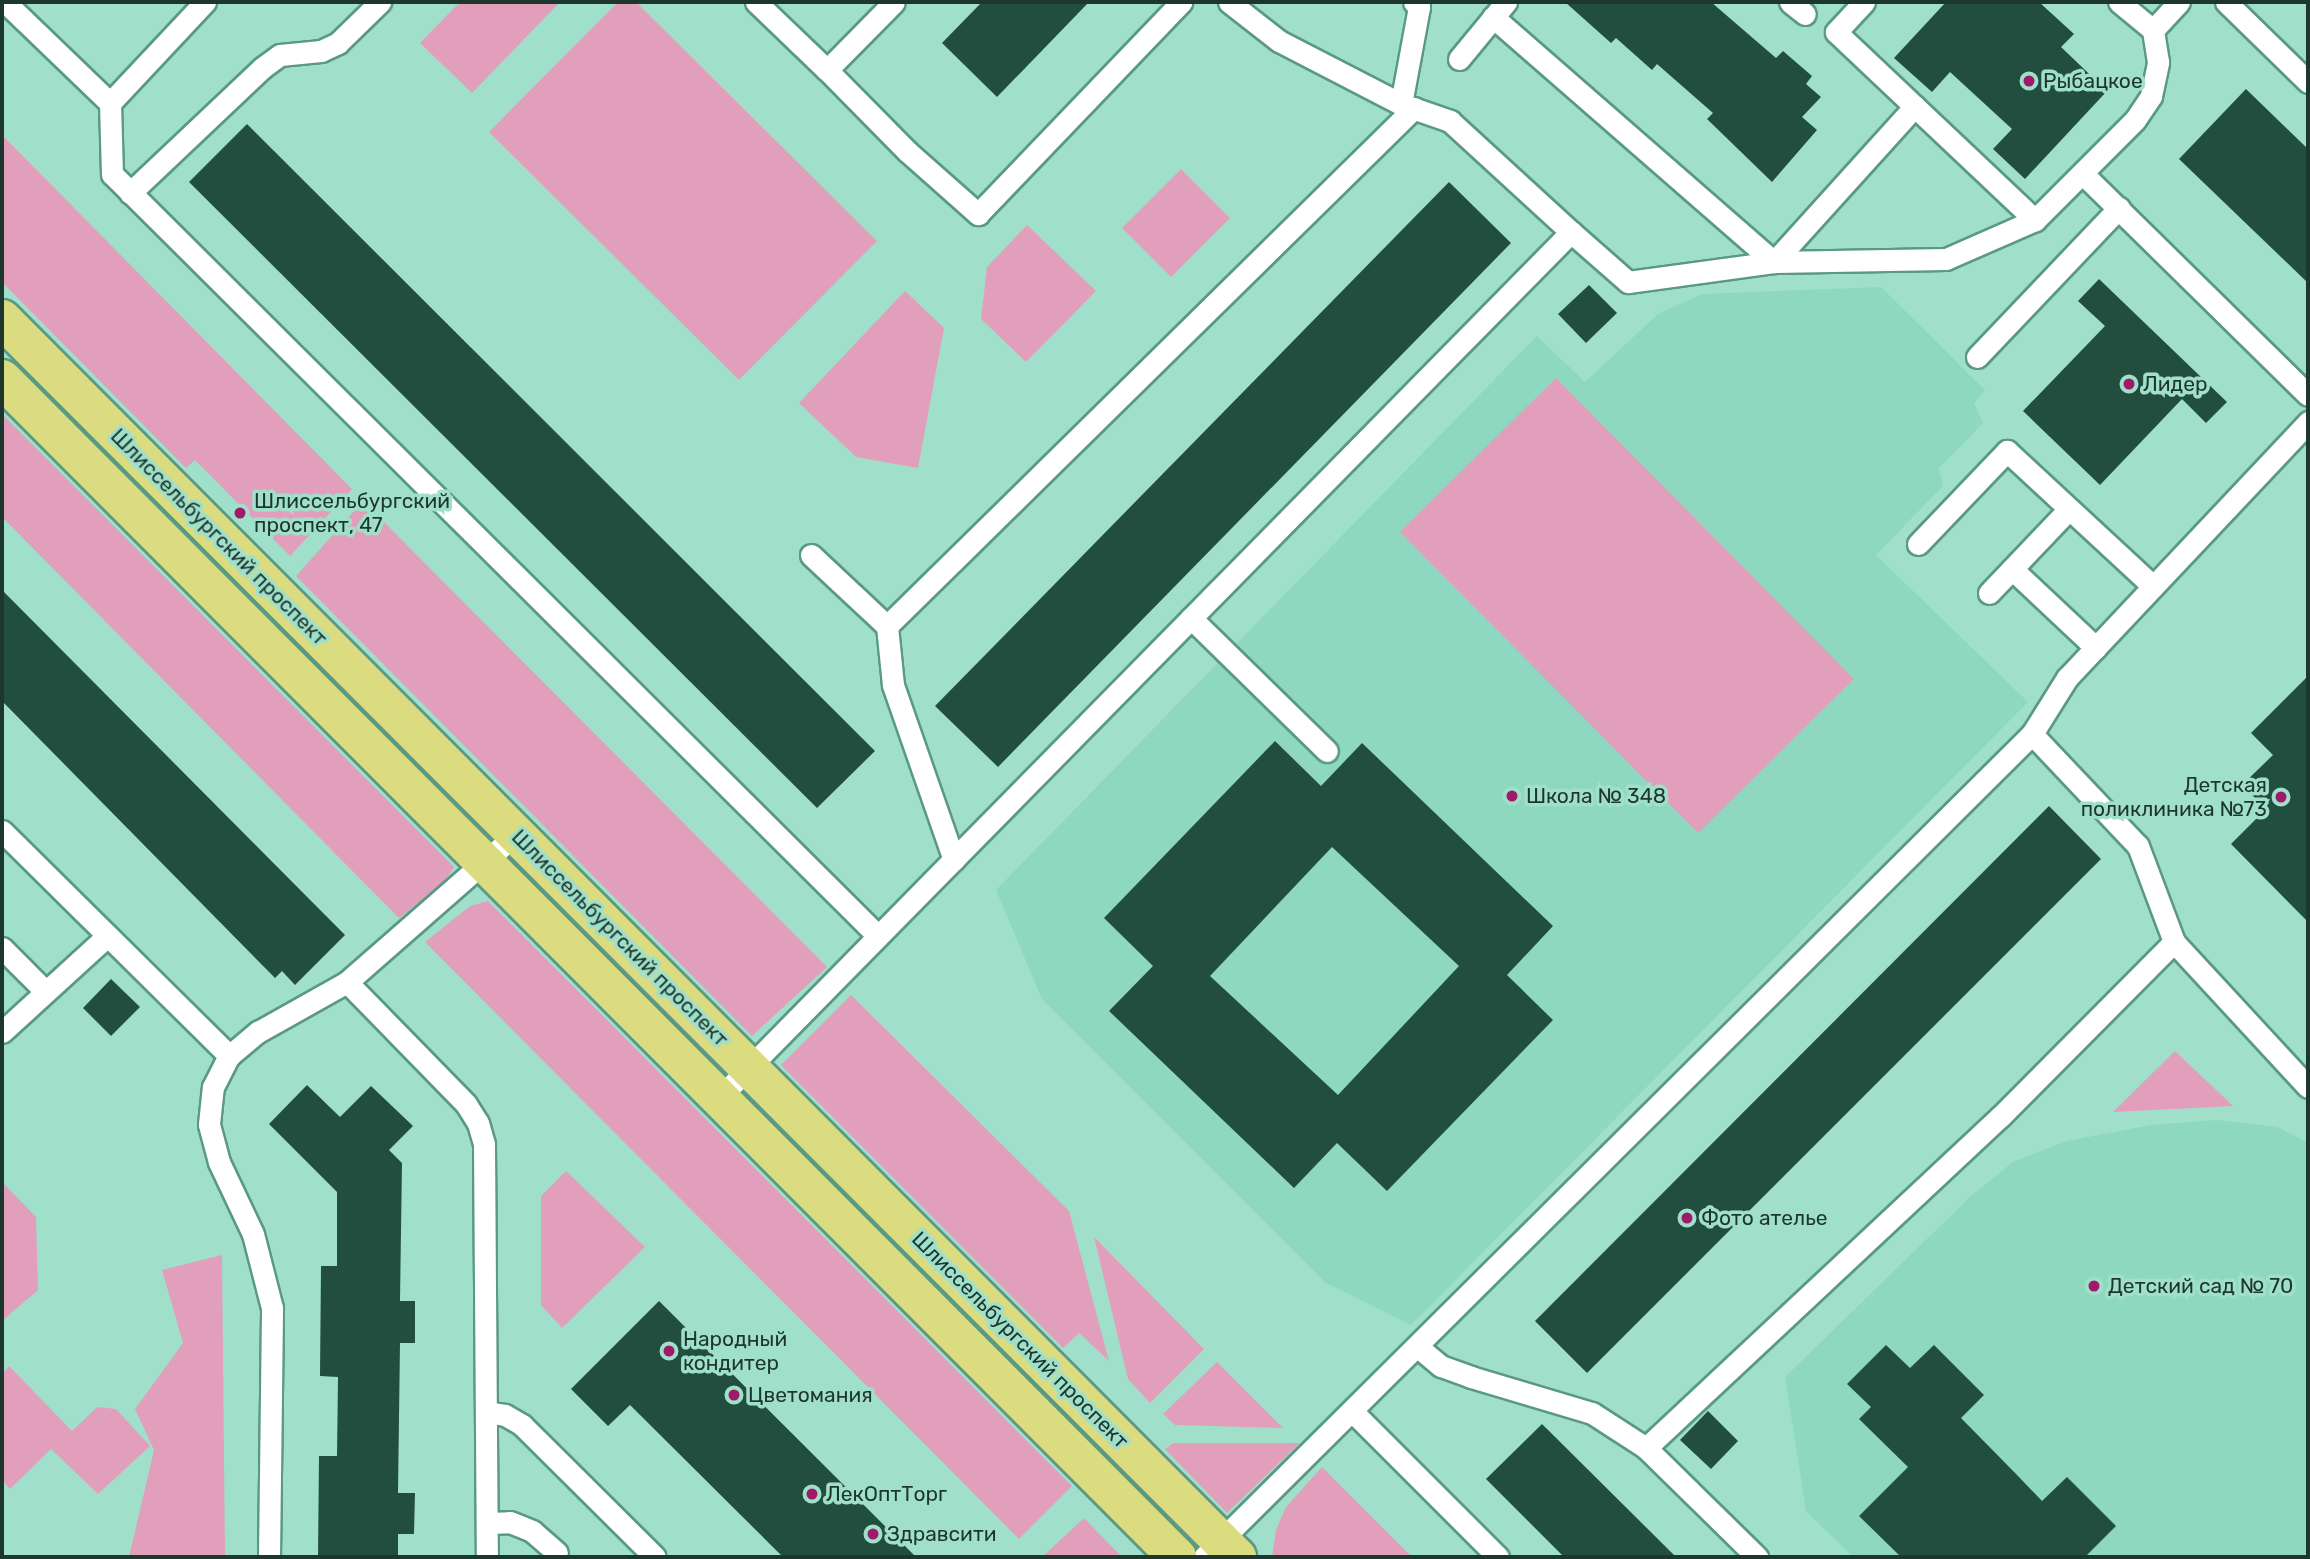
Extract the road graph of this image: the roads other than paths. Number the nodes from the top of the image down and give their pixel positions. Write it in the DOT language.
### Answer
graph roads {
  1 [pos="5,2"];
  2 [pos="205,2"];
  3 [pos="380,2"];
  4 [pos="756,2"];
  5 [pos="894,2"];
  6 [pos="1181,2"];
  7 [pos="1229,2"];
  8 [pos="1414,2"];
  9 [pos="1864,2"];
  10 [pos="2119,2"];
  11 [pos="2179,2"];
  12 [pos="2226,2"];
  13 [pos="1499,9"];
  14 [pos="2152,30"];
  15 [pos="1458,59"];
  16 [pos="827,70"];
  17 [pos="2308,82"];
  18 [pos="110,103"];
  19 [pos="1407,106"];
  20 [pos="1915,106"];
  21 [pos="2083,174"];
  22 [pos="131,192"];
  23 [pos="2119,208"];
  24 [pos="2035,220"];
  25 [pos="1571,232"];
  26 [pos="1773,262"];
  27 [pos="2,319"];
  28 [pos="1977,357"];
  29 [pos="2,379"];
  30 [pos="2308,395"];
  31 [pos="2308,422"];
  32 [pos="2069,509"];
  33 [pos="1918,544"];
  34 [pos="811,555"];
  35 [pos="2012,569"];
  36 [pos="2153,586"];
  37 [pos="1989,593"];
  38 [pos="1191,618"];
  39 [pos="887,626"];
  40 [pos="2096,648"];
  41 [pos="2032,734"];
  42 [pos="1327,751"];
  43 [pos="2,831"];
  44 [pos="516,834"];
  45 [pos="954,860"];
  46 [pos="485,864"];
  47 [pos="107,936"];
  48 [pos="878,936"];
  49 [pos="2174,942"];
  50 [pos="2,948"];
  51 [pos="347,982"];
  52 [pos="45,991"];
  53 [pos="2,1032"];
  54 [pos="229,1056"];
  55 [pos="749,1068"];
  56 [pos="2308,1087"];
  57 [pos="719,1098"];
  58 [pos="1418,1347"];
  59 [pos="486,1412"];
  60 [pos="1353,1412"];
  61 [pos="1646,1448"];
  62 [pos="487,1523"];
  63 [pos="1221,1552"];
  64 [pos="557,1553"];
  65 [pos="269,1557"];
  66 [pos="487,1557"];
  67 [pos="655,1557"];
  68 [pos="1177,1557"];
  69 [pos="1498,1557"];
  70 [pos="1757,1557"];
  1 -- 18 [label="lane"];
  2 -- 18 [label="lane"];
  3 -- 22 [label="lane"];
  4 -- 16 [label="lane"];
  5 -- 16 [label="lane"];
  6 -- 16 [label="lane"];
  7 -- 19 [label="lane"];
  8 -- 19 [label="lane"];
  9 -- 20 [label="lane"];
  10 -- 14 [label="lane"];
  11 -- 14 [label="lane"];
  12 -- 17 [label="lane"];
  13 -- 15 [label="lane"];
  13 -- 26 [label="lane"];
  14 -- 21 [label="lane"];
  18 -- 22 [label="lane"];
  19 -- 25 [label="lane"];
  19 -- 39 [label="lane"];
  20 -- 24 [label="lane"];
  20 -- 26 [label="lane"];
  21 -- 23 [label="lane"];
  21 -- 24 [label="lane"];
  22 -- 48 [label="lane"];
  23 -- 28 [label="lane"];
  23 -- 30 [label="lane"];
  24 -- 26 [label="lane"];
  25 -- 26 [label="lane"];
  25 -- 38 [label="lane"];
  27 -- 44 [label="main road, Шлиссельбургский проспект"];
  29 -- 46 [label="main road, Шлиссельбургский проспект"];
  31 -- 36 [label="lane"];
  32 -- 33 [label="lane"];
  32 -- 35 [label="lane"];
  32 -- 36 [label="lane"];
  34 -- 39 [label="lane"];
  35 -- 37 [label="lane"];
  35 -- 40 [label="lane"];
  36 -- 40 [label="lane"];
  38 -- 42 [label="lane"];
  38 -- 45 [label="lane"];
  39 -- 45 [label="lane"];
  40 -- 41 [label="lane"];
  41 -- 49 [label="lane"];
  41 -- 58 [label="lane"];
  43 -- 47 [label="lane"];
  44 -- 46 [label="lane"];
  44 -- 55 [label="main road, Шлиссельбургский проспект"];
  45 -- 48 [label="lane"];
  46 -- 51 [label="lane"];
  46 -- 57 [label="main road, Шлиссельбургский проспект"];
  47 -- 52 [label="lane"];
  47 -- 54 [label="lane"];
  48 -- 55 [label="lane"];
  49 -- 56 [label="lane"];
  49 -- 61 [label="lane"];
  50 -- 52 [label="lane"];
  51 -- 54 [label="lane"];
  51 -- 59 [label="lane"];
  52 -- 53 [label="lane"];
  54 -- 65 [label="lane"];
  55 -- 57 [label="lane"];
  55 -- 63 [label="main road, Шлиссельбургский проспект"];
  57 -- 68 [label="main road, Шлиссельбургский проспект"];
  58 -- 60 [label="lane"];
  58 -- 61 [label="lane"];
  59 -- 62 [label="lane"];
  59 -- 67 [label="lane"];
  60 -- 63 [label="lane"];
  60 -- 69 [label="lane"];
  61 -- 70 [label="lane"];
  62 -- 64 [label="lane"];
  62 -- 66 [label="lane"];
}
